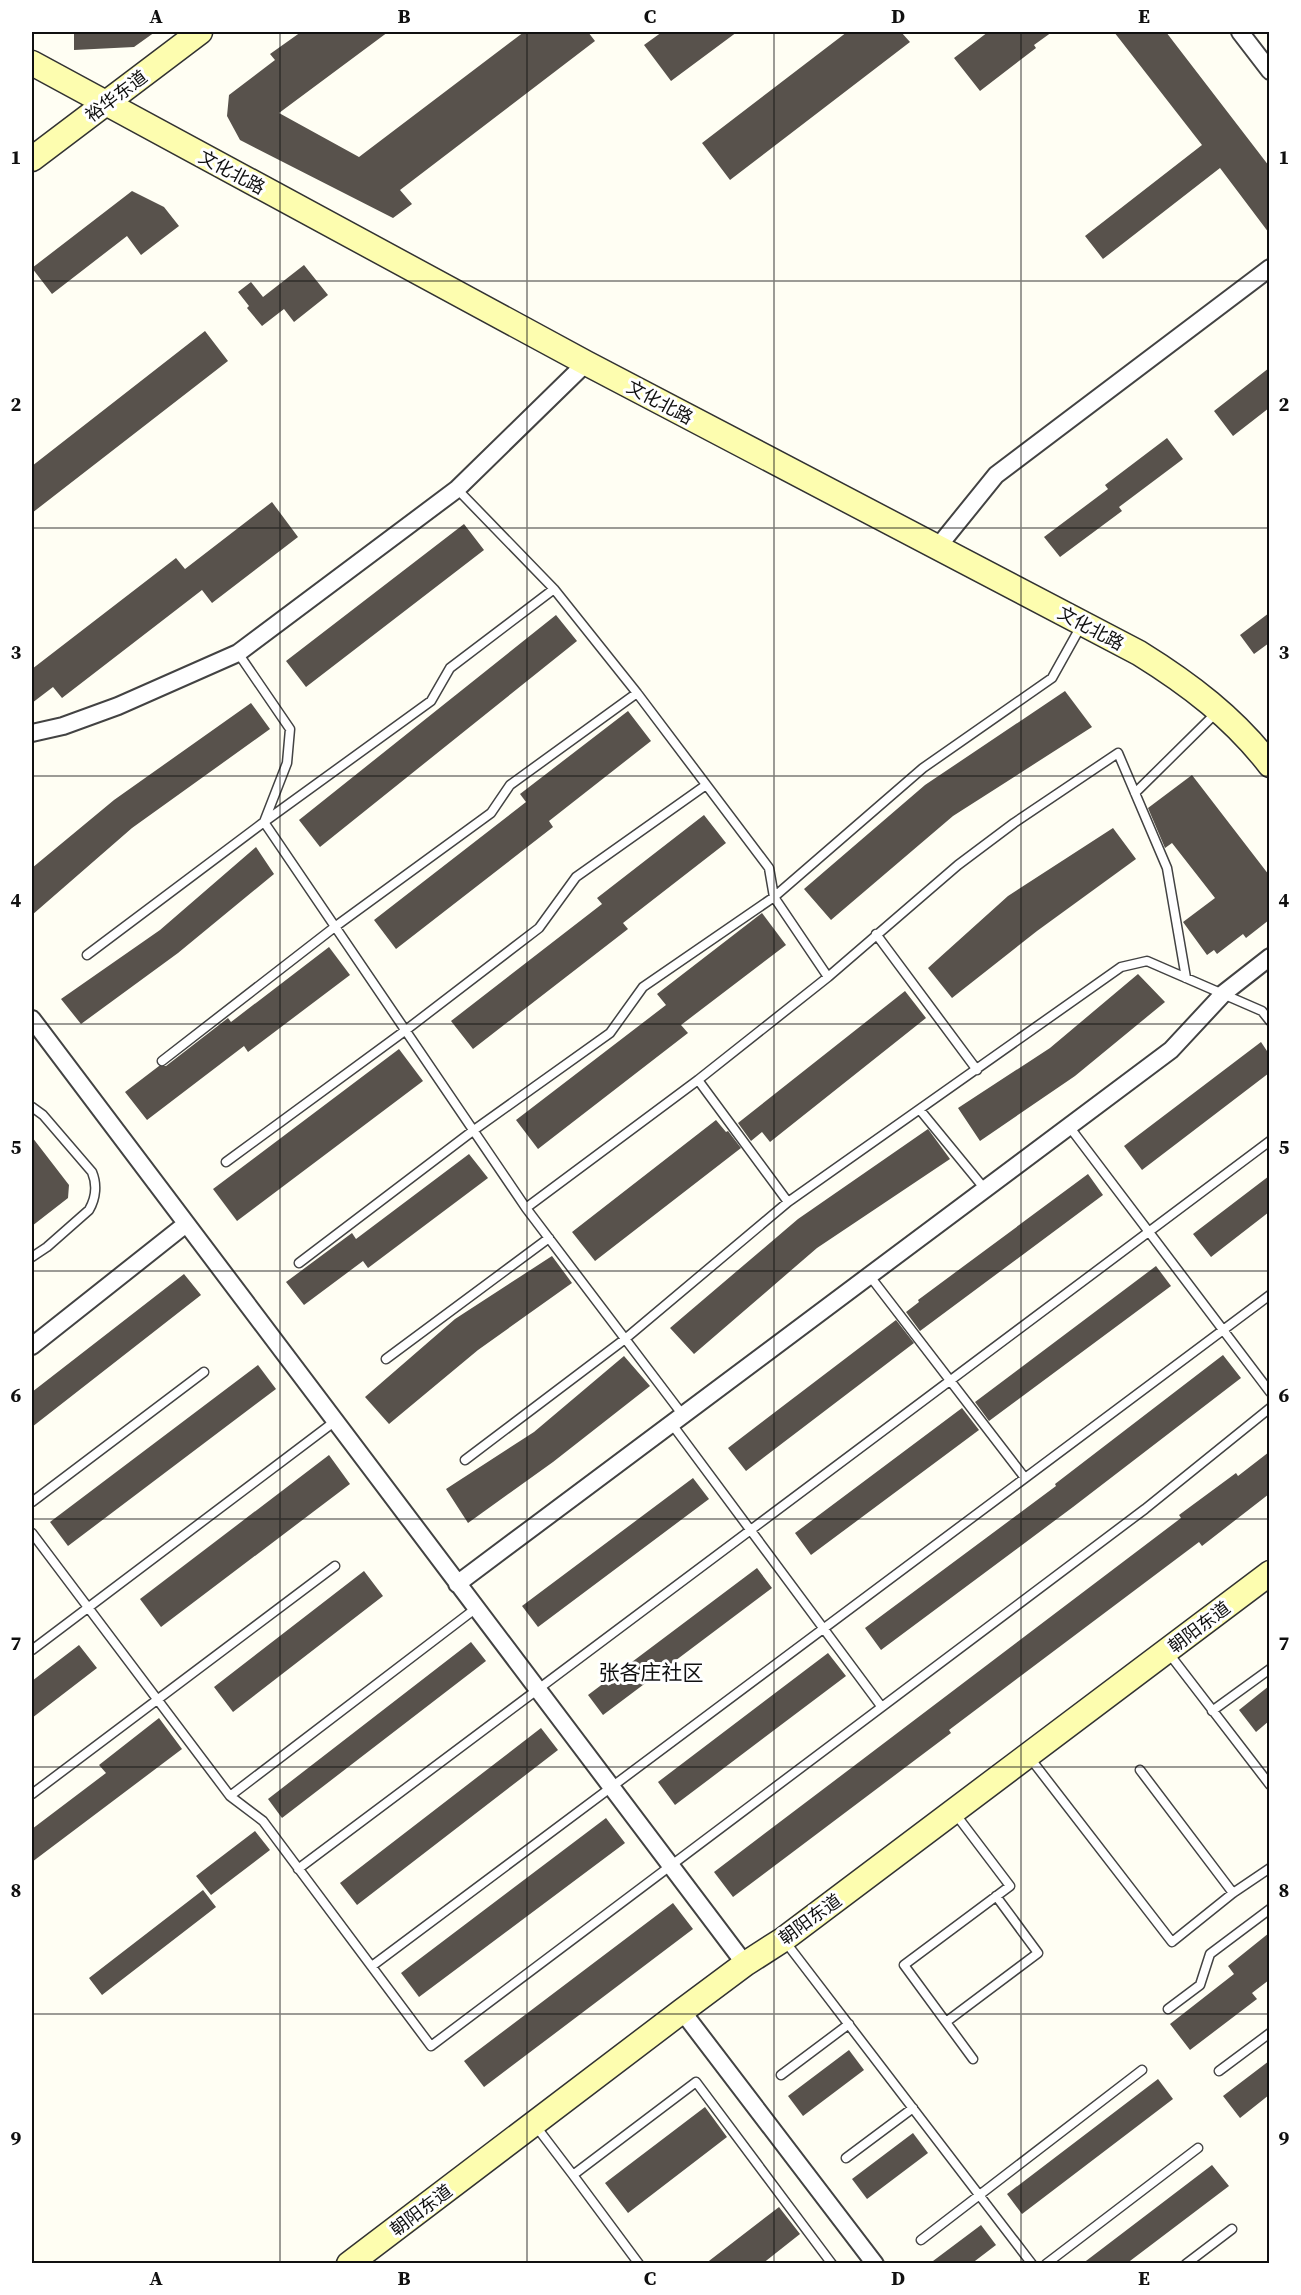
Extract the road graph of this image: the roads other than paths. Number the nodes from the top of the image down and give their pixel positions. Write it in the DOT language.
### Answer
graph roads {
  1 [pos="200,32"];
  2 [pos="1240,32"];
  3 [pos="32,63"];
  4 [pos="1269,71"];
  5 [pos="106,103"];
  6 [pos="32,159"];
  7 [pos="1269,268"];
  8 [pos="586,363"];
  9 [pos="457,489"];
  10 [pos="937,548"];
  11 [pos="554,589"];
  12 [pos="1082,624"];
  13 [pos="238,653"];
  14 [pos="637,693"];
  15 [pos="1219,710"];
  16 [pos="32,733"];
  17 [pos="1269,765"];
  18 [pos="706,785"];
  19 [pos="1135,793"];
  20 [pos="264,822"];
  21 [pos="774,897"];
  22 [pos="336,927"];
  23 [pos="876,934"];
  24 [pos="87,955"];
  25 [pos="1269,957"];
  26 [pos="828,977"];
  27 [pos="1186,978"];
  28 [pos="1224,993"];
  29 [pos="32,1020"];
  30 [pos="1269,1021"];
  31 [pos="406,1030"];
  32 [pos="162,1061"];
  33 [pos="977,1070"];
  34 [pos="698,1080"];
  35 [pos="32,1107"];
  36 [pos="920,1110"];
  37 [pos="1068,1125"];
  38 [pos="474,1130"];
  39 [pos="1269,1141"];
  40 [pos="226,1162"];
  41 [pos="984,1188"];
  42 [pos="788,1202"];
  43 [pos="526,1208"];
  44 [pos="186,1224"];
  45 [pos="1149,1232"];
  46 [pos="549,1238"];
  47 [pos="32,1257"];
  48 [pos="299,1263"];
  49 [pos="868,1275"];
  50 [pos="1269,1295"];
  51 [pos="1223,1330"];
  52 [pos="625,1339"];
  53 [pos="32,1346"];
  54 [pos="386,1359"];
  55 [pos="204,1372"];
  56 [pos="950,1381"];
  57 [pos="1269,1392"];
  58 [pos="1269,1408"];
  59 [pos="676,1418"];
  60 [pos="334,1422"];
  61 [pos="465,1460"];
  62 [pos="1024,1478"];
  63 [pos="32,1502"];
  64 [pos="751,1530"];
  65 [pos="32,1533"];
  66 [pos="335,1566"];
  67 [pos="1269,1573"];
  68 [pos="457,1584"];
  69 [pos="87,1607"];
  70 [pos="475,1609"];
  71 [pos="824,1628"];
  72 [pos="32,1650"];
  73 [pos="1167,1651"];
  74 [pos="1269,1670"];
  75 [pos="537,1690"];
  76 [pos="158,1700"];
  77 [pos="881,1706"];
  78 [pos="1212,1711"];
  79 [pos="1028,1755"];
  80 [pos="1140,1770"];
  81 [pos="1269,1785"];
  82 [pos="610,1788"];
  83 [pos="32,1794"];
  84 [pos="231,1796"];
  85 [pos="953,1812"];
  86 [pos="669,1866"];
  87 [pos="1269,1868"];
  88 [pos="298,1869"];
  89 [pos="1233,1893"];
  90 [pos="996,1896"];
  91 [pos="1269,1909"];
  92 [pos="784,1939"];
  93 [pos="745,1965"];
  94 [pos="372,1966"];
  95 [pos="1168,2009"];
  96 [pos="682,2012"];
  97 [pos="946,2022"];
  98 [pos="849,2024"];
  99 [pos="1269,2033"];
  100 [pos="973,2059"];
  101 [pos="1142,2070"];
  102 [pos="1219,2071"];
  103 [pos="781,2075"];
  104 [pos="913,2108"];
  105 [pos="534,2125"];
  106 [pos="1198,2148"];
  107 [pos="846,2158"];
  108 [pos="573,2175"];
  109 [pos="979,2195"];
  110 [pos="1232,2229"];
  111 [pos="921,2240"];
  112 [pos="871,2262"];
  113 [pos="350,2264"];
  114 [pos="639,2264"];
  115 [pos="832,2264"];
  116 [pos="1032,2264"];
  117 [pos="1046,2264"];
  118 [pos="1186,2264"];
  1 -- 5 [label="street, 裕华东道"];
  2 -- 4 [label="street"];
  3 -- 5 [label="street, 文化北路"];
  5 -- 6 [label="street, 裕华东道"];
  5 -- 8 [label="street, 文化北路"];
  7 -- 10 [label="street"];
  8 -- 9 [label="street"];
  8 -- 10 [label="street, 文化北路"];
  9 -- 11 [label="lane"];
  9 -- 13 [label="street"];
  10 -- 12 [label="street, 文化北路"];
  11 -- 14 [label="lane"];
  11 -- 20 [label="lane"];
  12 -- 15 [label="street, 文化北路"];
  12 -- 21 [label="lane"];
  13 -- 16 [label="street"];
  13 -- 20 [label="lane"];
  14 -- 18 [label="lane"];
  14 -- 22 [label="lane"];
  15 -- 17 [label="street, 文化北路"];
  15 -- 19 [label="lane"];
  18 -- 21 [label="lane"];
  18 -- 31 [label="lane"];
  19 -- 23 [label="lane"];
  19 -- 27 [label="lane"];
  20 -- 22 [label="lane"];
  20 -- 24 [label="lane"];
  21 -- 26 [label="lane"];
  21 -- 38 [label="lane"];
  22 -- 31 [label="lane"];
  22 -- 32 [label="lane"];
  23 -- 26 [label="lane"];
  23 -- 33 [label="lane"];
  25 -- 28 [label="street"];
  26 -- 34 [label="lane"];
  27 -- 28 [label="lane"];
  27 -- 33 [label="lane"];
  28 -- 30 [label="lane"];
  28 -- 37 [label="street"];
  29 -- 44 [label="street"];
  31 -- 38 [label="lane"];
  31 -- 40 [label="lane"];
  33 -- 36 [label="lane"];
  34 -- 42 [label="lane"];
  34 -- 43 [label="lane"];
  35 -- 47 [label="lane"];
  36 -- 41 [label="lane"];
  36 -- 42 [label="lane"];
  37 -- 41 [label="street"];
  37 -- 45 [label="lane"];
  38 -- 43 [label="lane"];
  38 -- 48 [label="lane"];
  39 -- 45 [label="lane"];
  41 -- 49 [label="street"];
  42 -- 52 [label="lane"];
  43 -- 46 [label="lane"];
  44 -- 53 [label="street"];
  44 -- 60 [label="street"];
  45 -- 51 [label="lane"];
  45 -- 56 [label="lane"];
  46 -- 52 [label="lane"];
  46 -- 54 [label="lane"];
  49 -- 56 [label="lane"];
  49 -- 59 [label="street"];
  50 -- 51 [label="lane"];
  51 -- 57 [label="lane"];
  51 -- 62 [label="lane"];
  52 -- 59 [label="lane"];
  52 -- 61 [label="lane"];
  55 -- 63 [label="lane"];
  56 -- 62 [label="lane"];
  56 -- 64 [label="lane"];
  58 -- 77 [label="lane"];
  59 -- 64 [label="lane"];
  59 -- 68 [label="street"];
  60 -- 68 [label="street"];
  60 -- 69 [label="lane"];
  62 -- 71 [label="lane"];
  64 -- 71 [label="lane"];
  64 -- 75 [label="lane"];
  65 -- 69 [label="lane"];
  66 -- 76 [label="lane"];
  67 -- 73 [label="street, 朝阳东道"];
  68 -- 70 [label="street"];
  69 -- 72 [label="lane"];
  69 -- 76 [label="lane"];
  70 -- 75 [label="street"];
  70 -- 84 [label="lane"];
  71 -- 77 [label="lane"];
  71 -- 82 [label="lane"];
  73 -- 78 [label="lane"];
  73 -- 79 [label="street, 朝阳东道"];
  74 -- 78 [label="lane"];
  75 -- 82 [label="street"];
  75 -- 88 [label="lane"];
  76 -- 83 [label="lane"];
  76 -- 84 [label="lane"];
  77 -- 86 [label="lane"];
  78 -- 81 [label="lane"];
  79 -- 85 [label="street, 朝阳东道"];
  79 -- 89 [label="lane"];
  80 -- 89 [label="lane"];
  82 -- 86 [label="street"];
  82 -- 94 [label="lane"];
  84 -- 88 [label="lane"];
  85 -- 90 [label="lane"];
  85 -- 92 [label="street, 朝阳东道"];
  86 -- 93 [label="street"];
  86 -- 94 [label="lane"];
  87 -- 89 [label="lane"];
  88 -- 94 [label="lane"];
  90 -- 97 [label="lane"];
  90 -- 97 [label="lane"];
  91 -- 95 [label="lane"];
  92 -- 93 [label="street, 朝阳东道"];
  92 -- 98 [label="lane"];
  93 -- 96 [label="street, 朝阳东道"];
  96 -- 105 [label="street, 朝阳东道"];
  96 -- 112 [label="street"];
  97 -- 100 [label="lane"];
  98 -- 103 [label="lane"];
  98 -- 104 [label="lane"];
  99 -- 102 [label="lane"];
  101 -- 109 [label="lane"];
  104 -- 107 [label="lane"];
  104 -- 109 [label="lane"];
  105 -- 108 [label="lane"];
  105 -- 113 [label="street, 朝阳东道"];
  106 -- 117 [label="lane"];
  108 -- 114 [label="lane"];
  108 -- 115 [label="lane"];
  109 -- 111 [label="lane"];
  109 -- 116 [label="lane"];
  110 -- 118 [label="lane"];
}
